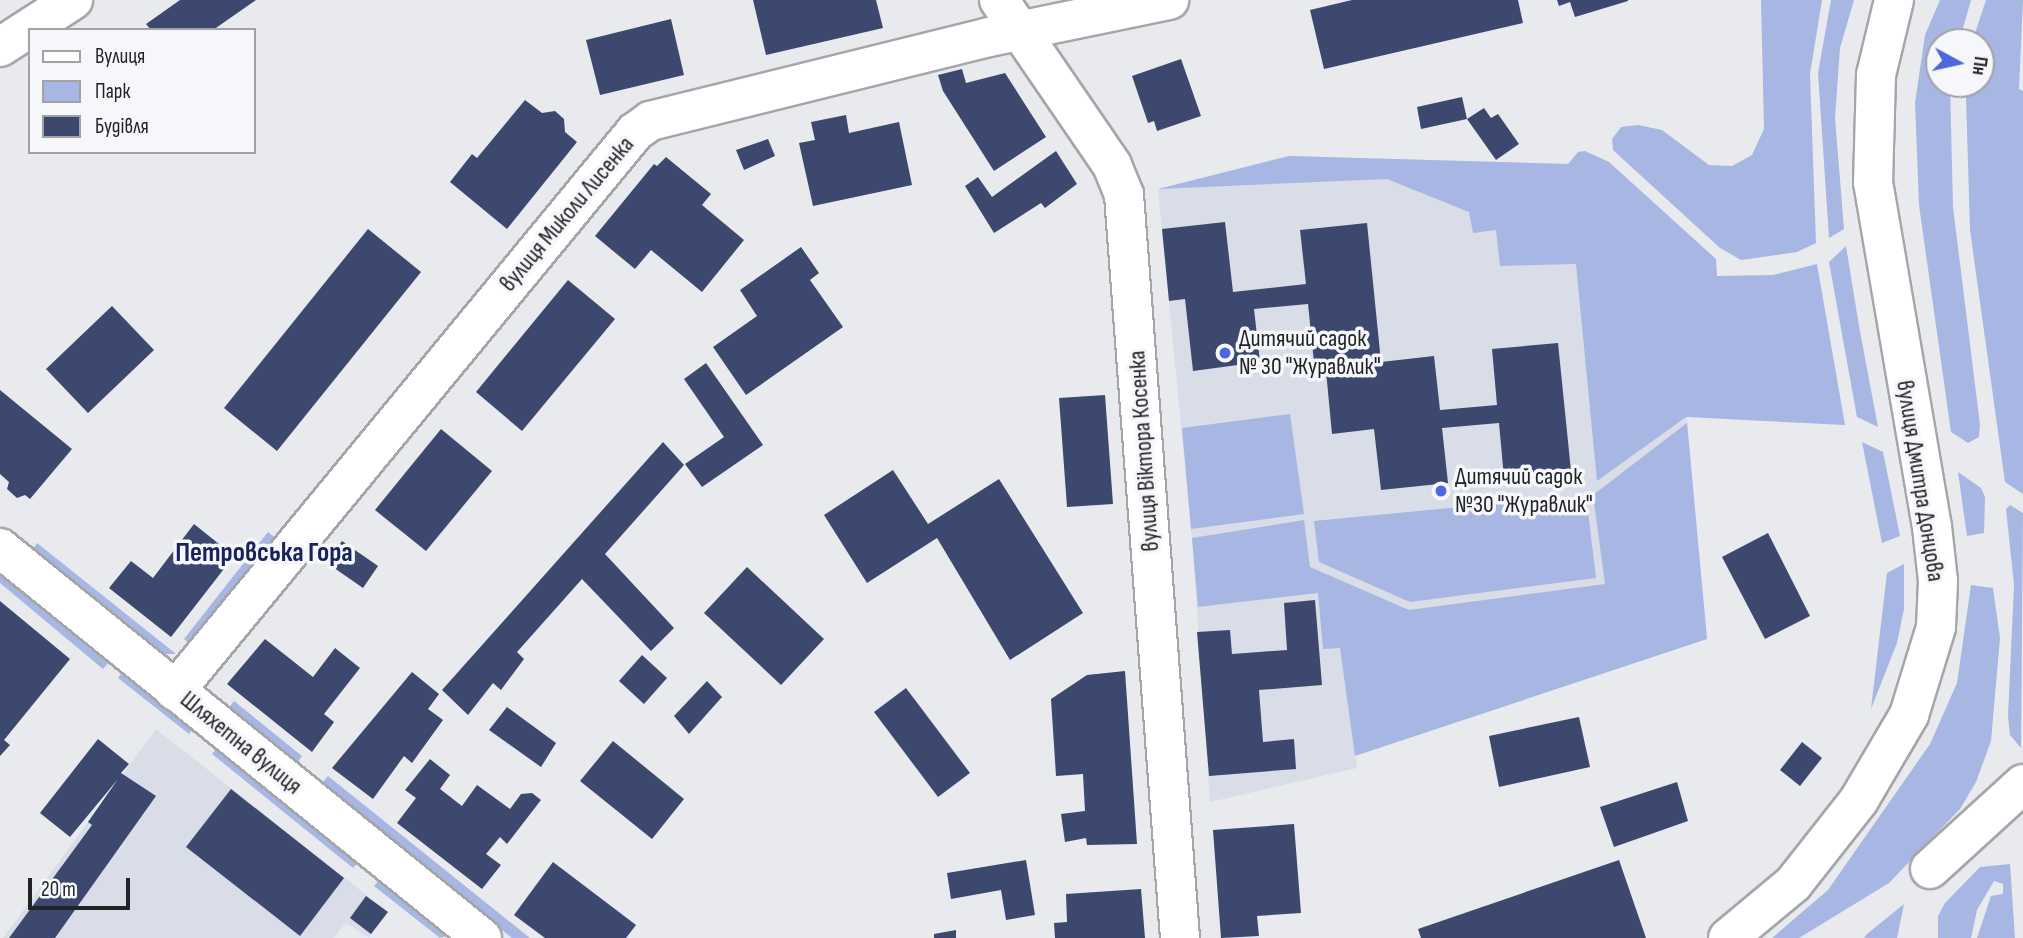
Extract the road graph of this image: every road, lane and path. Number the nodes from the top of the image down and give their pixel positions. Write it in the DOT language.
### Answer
graph roads {
  1 [pos="73,0"];
  2 [pos="1170,0"];
  3 [pos="1894,0"];
  4 [pos="1010,15"];
  5 [pos="30,28"];
  6 [pos="28,29"];
  7 [pos="0,47"];
  8 [pos="0,548"];
  9 [pos="175,691"];
  10 [pos="2023,784"];
  11 [pos="1930,869"];
  12 [pos="482,938"];
  13 [pos="1180,938"];
  14 [pos="1728,938"];
  1 -- 5 [label="street"];
  2 -- 4 [label="street, вулиця Миколи Лисенка"];
  3 -- 14 [label="street, вулиця Дмитра Донцова"];
  4 -- 9 [label="street, вулиця Миколи Лисенка"];
  4 -- 13 [label="street, вулиця Віктора Косенка"];
  6 -- 7 [label="street"];
  8 -- 9 [label="street, Шляхетна вулиця"];
  9 -- 12 [label="street, Шляхетна вулиця"];
  10 -- 11 [label="street"];
}
